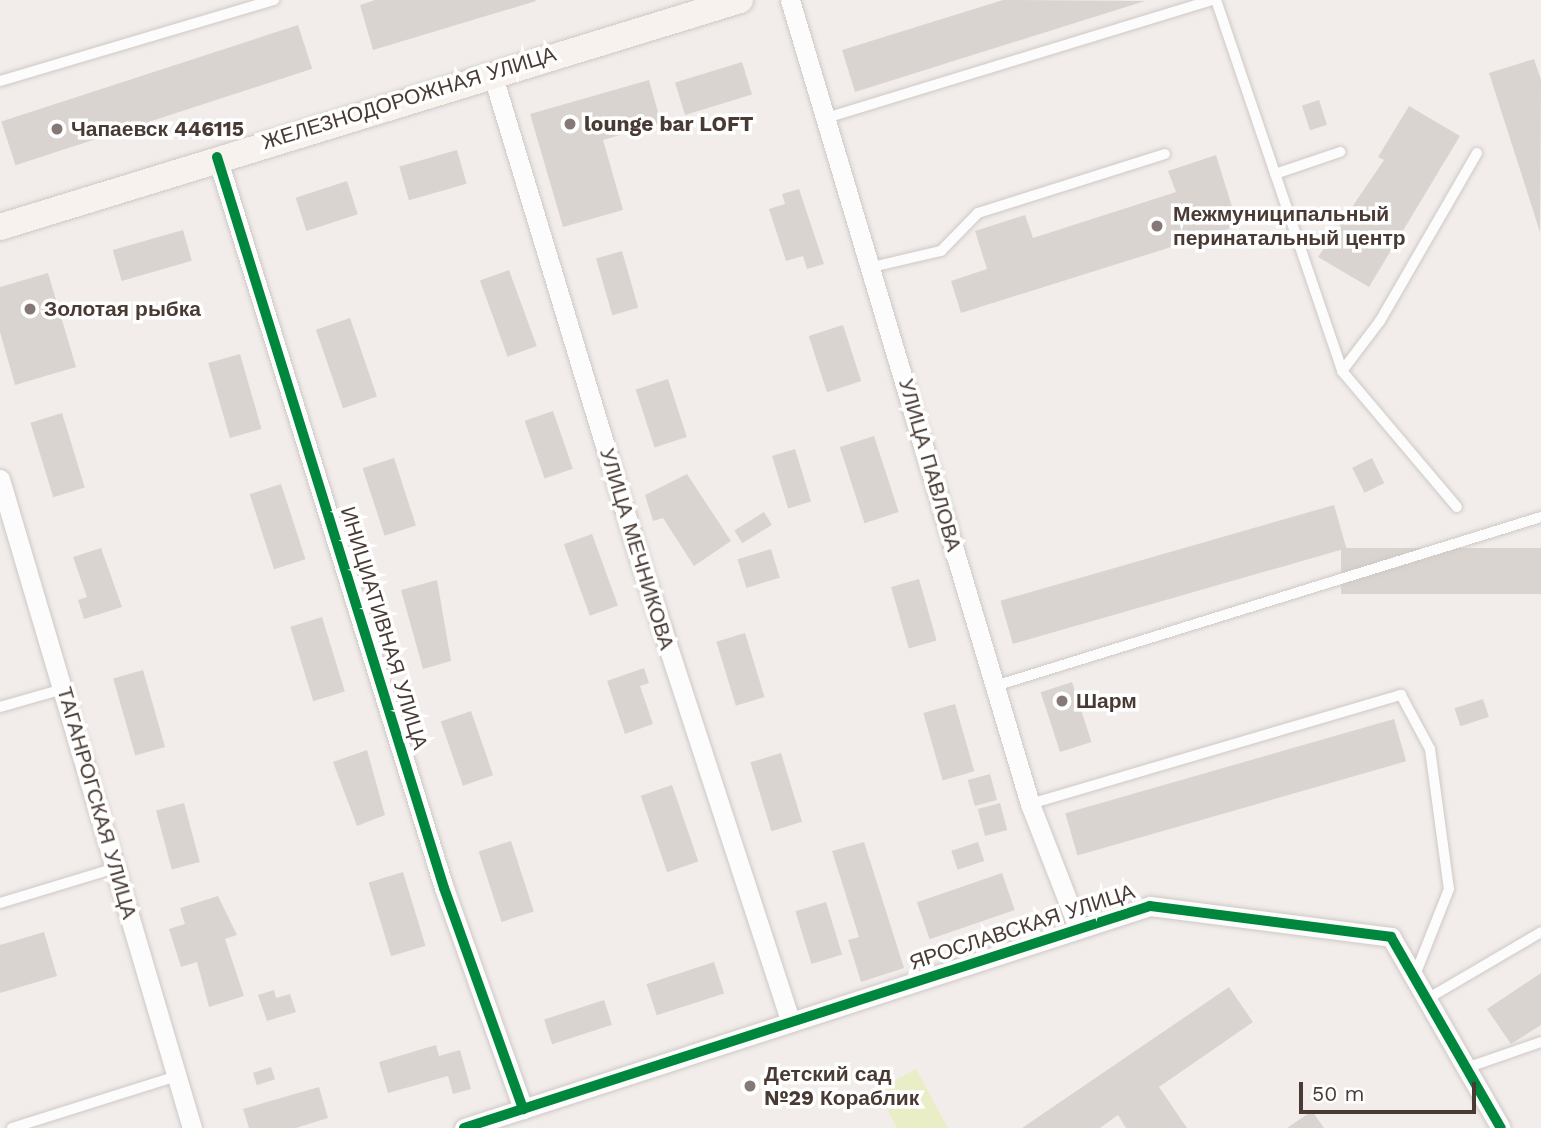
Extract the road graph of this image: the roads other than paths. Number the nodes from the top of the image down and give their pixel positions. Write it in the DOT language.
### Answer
graph roads {
  1 [pos="274,0"];
  2 [pos="740,0"];
  3 [pos="790,0"];
  4 [pos="1214,0"];
  5 [pos="492,73"];
  6 [pos="0,81"];
  7 [pos="826,118"];
  8 [pos="1340,152"];
  9 [pos="1477,153"];
  10 [pos="1165,154"];
  11 [pos="217,157"];
  12 [pos="1275,174"];
  13 [pos="0,228"];
  14 [pos="872,267"];
  15 [pos="1342,371"];
  16 [pos="0,479"];
  17 [pos="1457,507"];
  18 [pos="1541,517"];
  19 [pos="995,686"];
  20 [pos="64,689"];
  21 [pos="0,707"];
  22 [pos="1030,804"];
  23 [pos="115,868"];
  24 [pos="0,903"];
  25 [pos="1079,927"];
  26 [pos="1541,932"];
  27 [pos="1414,978"];
  28 [pos="1427,999"];
  29 [pos="791,1022"];
  30 [pos="1541,1042"];
  31 [pos="1466,1068"];
  32 [pos="177,1076"];
  33 [pos="523,1109"];
  34 [pos="12,1128"];
  35 [pos="192,1128"];
  36 [pos="464,1128"];
  37 [pos="1501,1128"];
  1 -- 6 [label="lane"];
  2 -- 5 [label="main road, ЖЕЛЕЗНОДОРОЖНАЯ УЛИЦА"];
  3 -- 7 [label="street, УЛИЦА ПАВЛОВА"];
  4 -- 7 [label="lane"];
  4 -- 12 [label="lane"];
  5 -- 11 [label="main road, ЖЕЛЕЗНОДОРОЖНАЯ УЛИЦА"];
  5 -- 29 [label="street, УЛИЦА МЕЧНИКОВА"];
  7 -- 14 [label="street, УЛИЦА ПАВЛОВА"];
  8 -- 12 [label="lane"];
  9 -- 15 [label="lane"];
  10 -- 14 [label="lane"];
  11 -- 13 [label="main road, ЖЕЛЕЗНОДОРОЖНАЯ УЛИЦА"];
  11 -- 33 [label="street, ИНИЦИАТИВНАЯ УЛИЦА"];
  12 -- 15 [label="lane"];
  14 -- 19 [label="street, УЛИЦА ПАВЛОВА"];
  15 -- 17 [label="lane"];
  16 -- 20 [label="street, ТАГАНРОГСКАЯ УЛИЦА"];
  18 -- 19 [label="lane"];
  19 -- 22 [label="street, УЛИЦА ПАВЛОВА"];
  20 -- 21 [label="lane"];
  20 -- 23 [label="street, ТАГАНРОГСКАЯ УЛИЦА"];
  22 -- 25 [label="street, УЛИЦА ПАВЛОВА"];
  22 -- 27 [label="lane"];
  23 -- 24 [label="lane"];
  23 -- 32 [label="street, ТАГАНРОГСКАЯ УЛИЦА"];
  25 -- 27 [label="street, ЯРОСЛАВСКАЯ УЛИЦА"];
  25 -- 29 [label="street, ЯРОСЛАВСКАЯ УЛИЦА"];
  26 -- 28 [label="lane"];
  27 -- 28 [label="street, ЯРОСЛАВСКАЯ УЛИЦА"];
  28 -- 31 [label="street, ЯРОСЛАВСКАЯ УЛИЦА"];
  29 -- 33 [label="street, ЯРОСЛАВСКАЯ УЛИЦА"];
  30 -- 31 [label="lane"];
  31 -- 37 [label="street, ЯРОСЛАВСКАЯ УЛИЦА"];
  32 -- 34 [label="lane"];
  32 -- 35 [label="street, ТАГАНРОГСКАЯ УЛИЦА"];
  33 -- 36 [label="street, ЯРОСЛАВСКАЯ УЛИЦА"];
}
